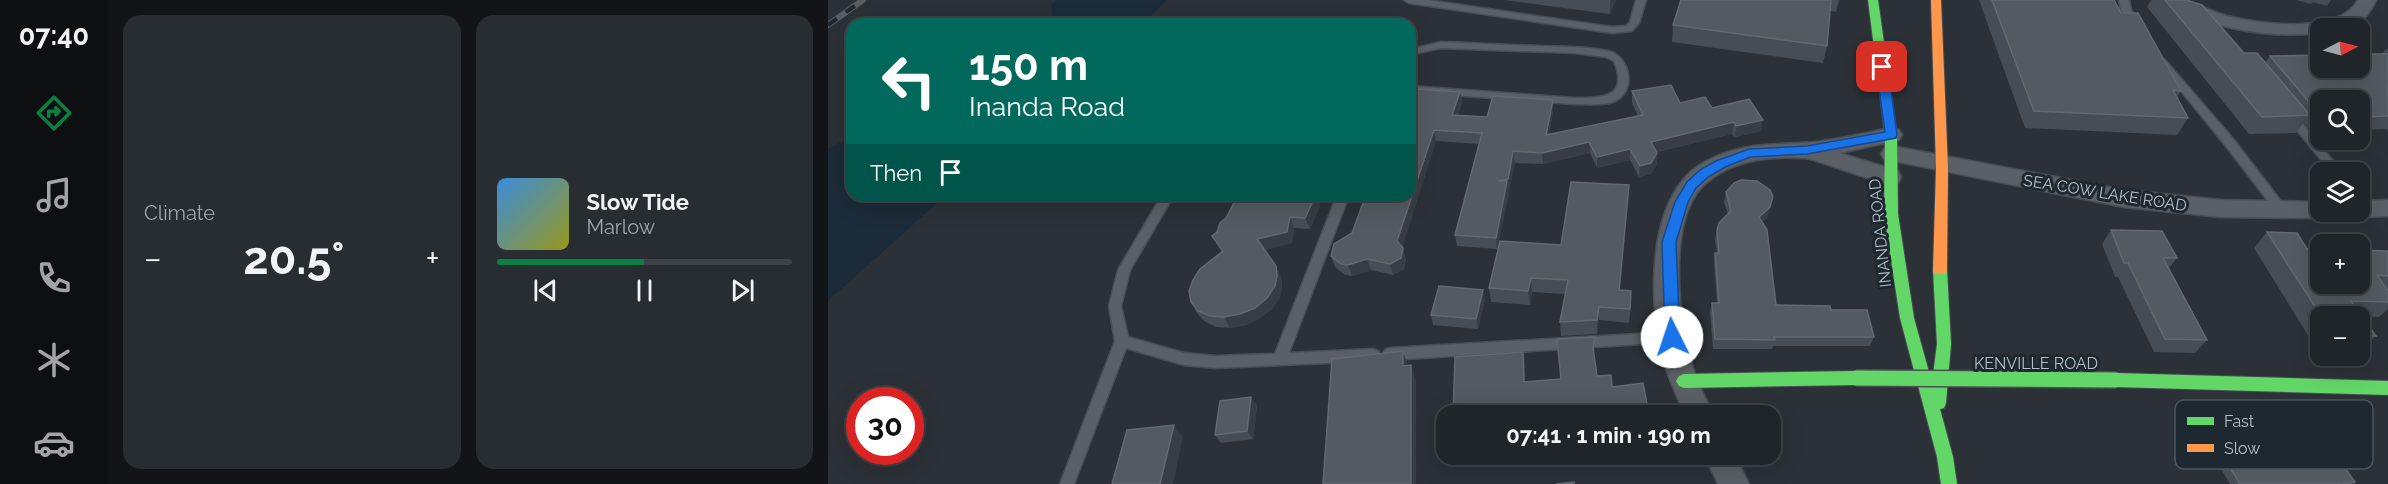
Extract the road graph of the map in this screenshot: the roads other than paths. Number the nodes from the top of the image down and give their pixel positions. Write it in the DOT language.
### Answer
graph roads {
  1 [pos="1409,0"];
  2 [pos="1641,0"];
  3 [pos="1873,0"];
  4 [pos="1936,0"];
  5 [pos="2124,0"];
  6 [pos="2168,0"];
  7 [pos="2367,0"];
  8 [pos="2141,33"];
  9 [pos="2154,50"];
  10 [pos="1416,52"];
  11 [pos="1416,89"];
  12 [pos="2283,106"];
  13 [pos="1892,145"];
  14 [pos="1807,150"];
  15 [pos="1941,161"];
  16 [pos="2329,162"];
  17 [pos="1890,177"];
  18 [pos="1165,201"];
  19 [pos="1341,201"];
  20 [pos="2310,210"];
  21 [pos="2282,211"];
  22 [pos="1672,337"];
  23 [pos="1122,341"];
  24 [pos="1280,359"];
  25 [pos="1684,381"];
  26 [pos="2388,388"];
  27 [pos="1695,405"];
  28 [pos="1936,423"];
  29 [pos="1724,465"];
  30 [pos="1067,484"];
  31 [pos="1734,484"];
  32 [pos="1950,484"];
  1 -- 2 [label="lane"];
  3 -- 13 [label="main road, INANDA ROAD"];
  4 -- 15 [label="main road, INANDA ROAD"];
  5 -- 8 [label="lane"];
  6 -- 7 [label="street"];
  9 -- 21 [label="lane"];
  10 -- 11 [label="lane"];
  12 -- 16 [label="lane"];
  13 -- 14 [label="street, SEA COW LAKE ROAD"];
  13 -- 15 [label="street, SEA COW LAKE ROAD"];
  13 -- 17 [label="main road, INANDA ROAD"];
  14 -- 17 [label="street, SEA COW LAKE ROAD"];
  14 -- 22 [label="street, SEA COW LAKE ROAD"];
  15 -- 21 [label="street, SEA COW LAKE ROAD"];
  15 -- 28 [label="main road, INANDA ROAD"];
  17 -- 28 [label="main road, INANDA ROAD"];
  18 -- 23 [label="lane"];
  19 -- 24 [label="lane"];
  20 -- 21 [label="street, SEA COW LAKE ROAD"];
  22 -- 24 [label="lane"];
  22 -- 25 [label="street, SEA COW LAKE ROAD"];
  23 -- 24 [label="lane"];
  23 -- 30 [label="lane"];
  25 -- 26 [label="main road, KENVILLE ROAD, bridge"];
  25 -- 27 [label="street, SEA COW LAKE ROAD"];
  28 -- 32 [label="main road, INANDA ROAD"];
  29 -- 31 [label="street"];
}
